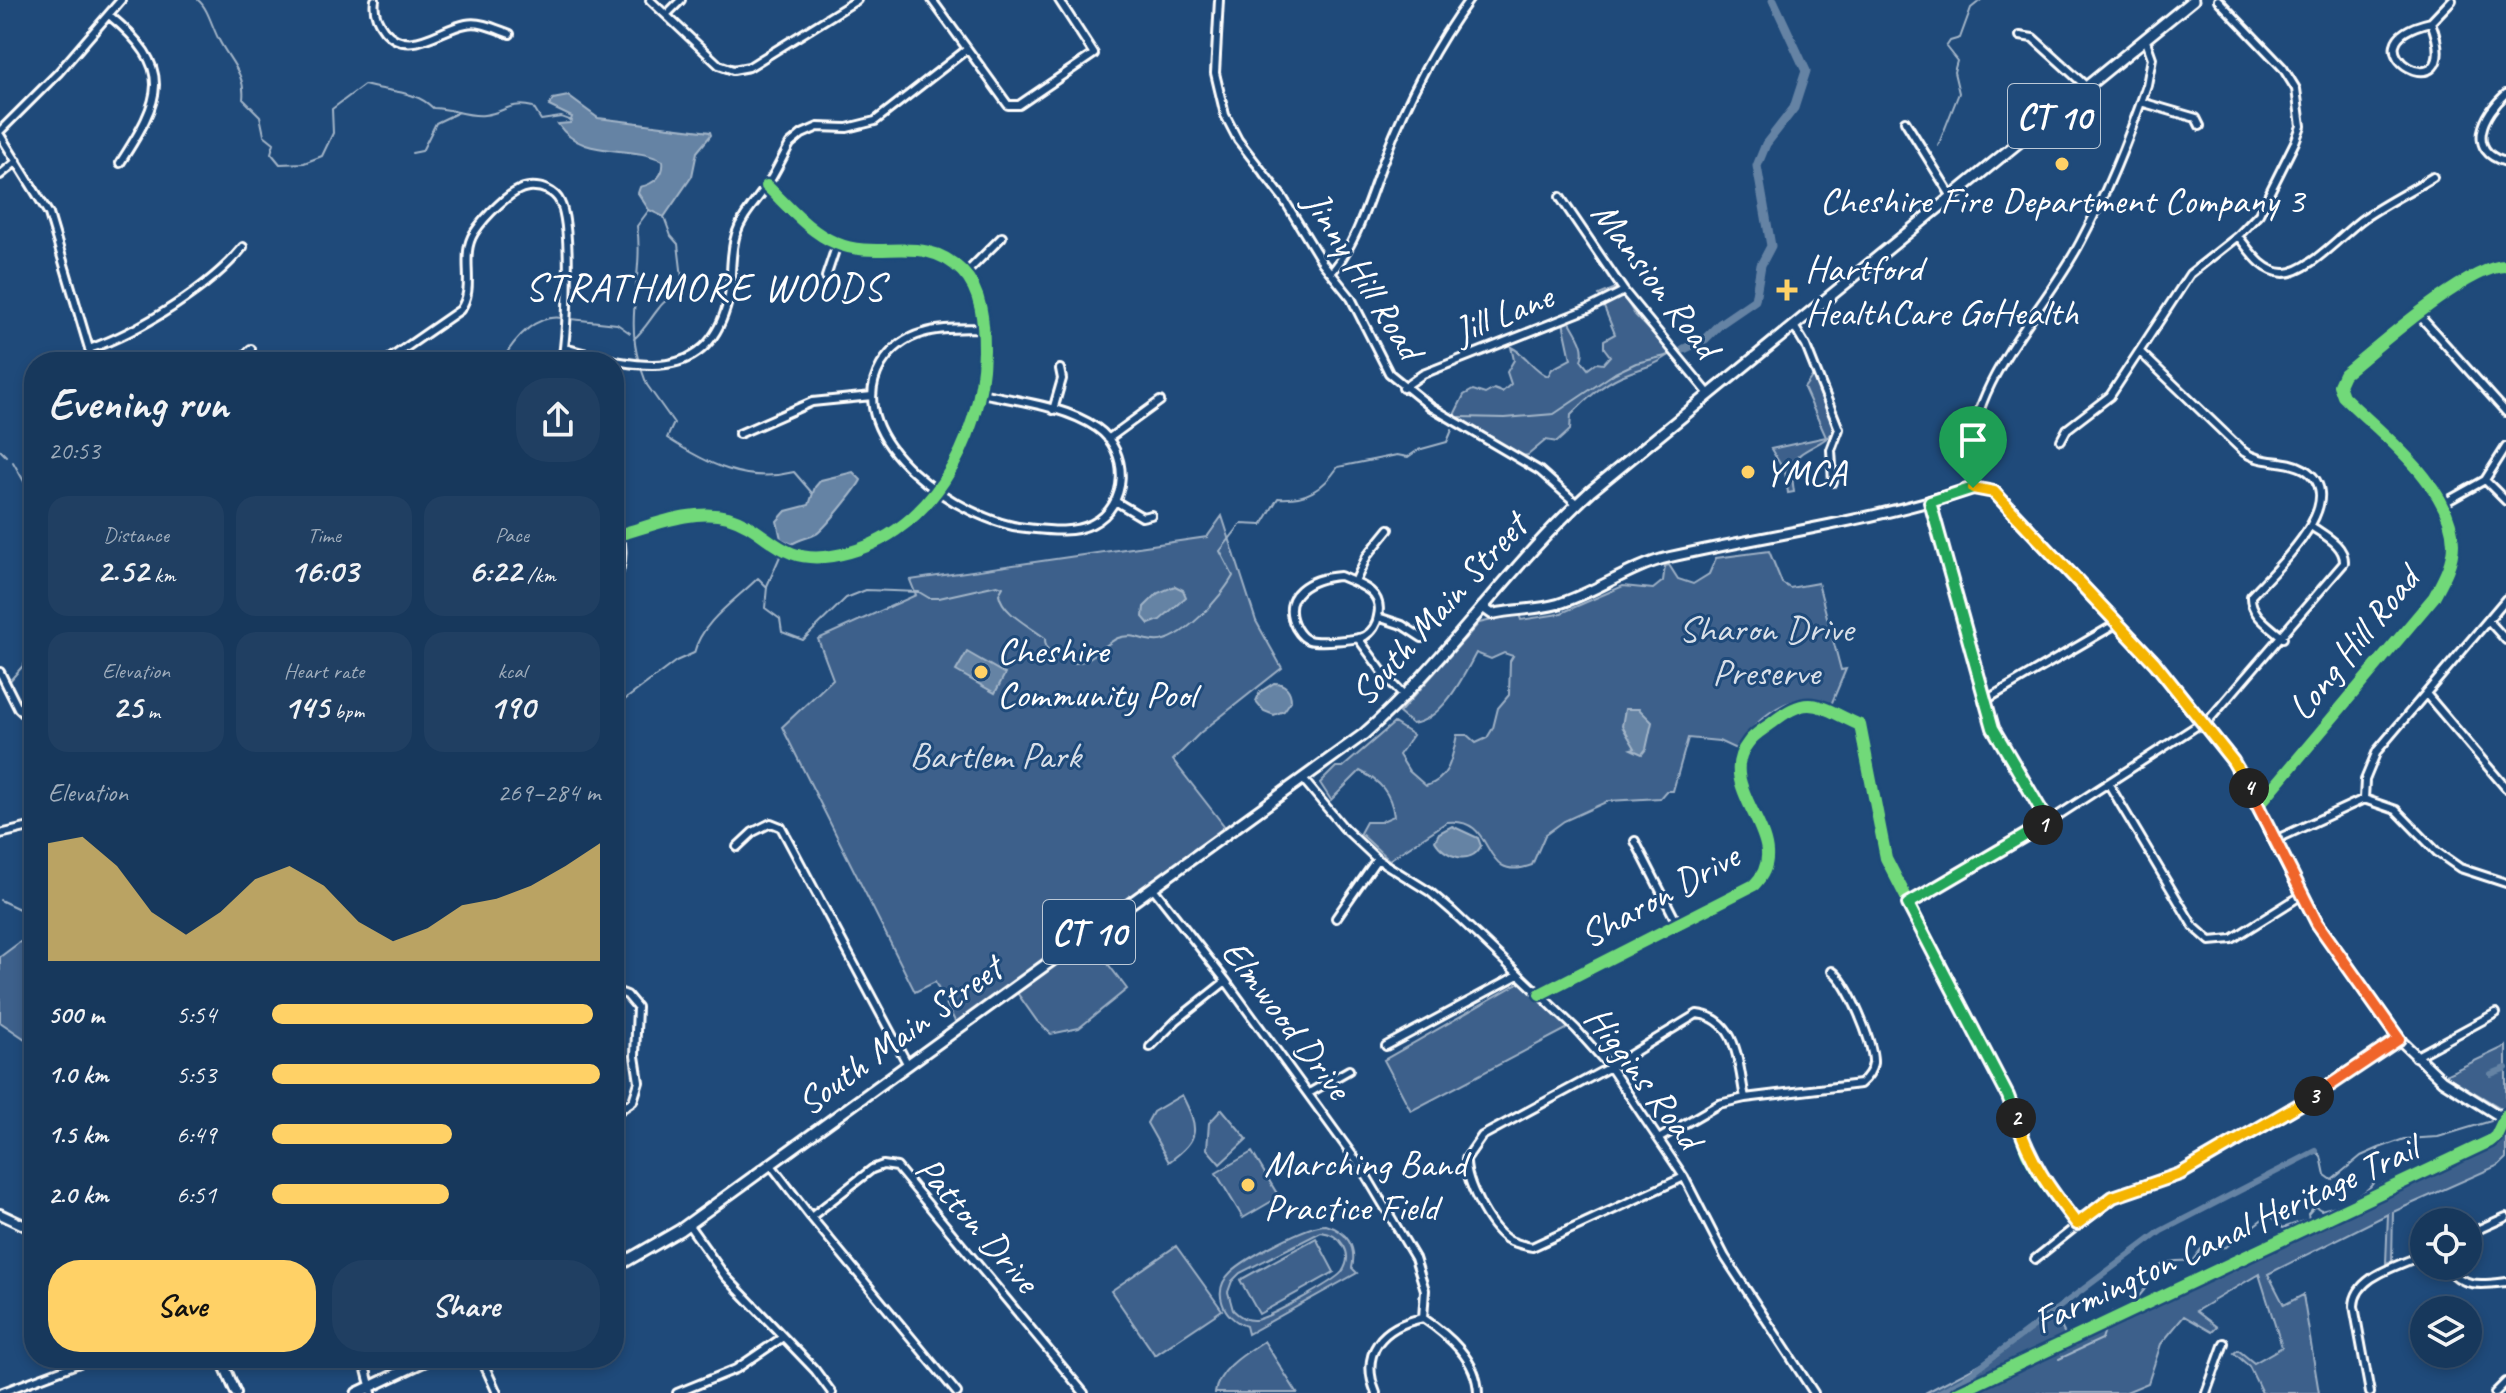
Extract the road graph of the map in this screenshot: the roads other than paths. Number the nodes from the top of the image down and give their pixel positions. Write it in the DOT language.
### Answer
graph roads {
  1 [pos="121,0"];
  2 [pos="375,0"];
  3 [pos="650,0"];
  4 [pos="681,0"];
  5 [pos="857,0"];
  6 [pos="932,0"];
  7 [pos="1059,0"];
  8 [pos="1219,0"];
  9 [pos="1469,0"];
  10 [pos="2193,0"];
  11 [pos="2218,0"];
  12 [pos="2452,0"];
  13 [pos="109,15"];
  14 [pos="666,15"];
  15 [pos="2431,22"];
  16 [pos="510,34"];
  17 [pos="2020,36"];
  18 [pos="2146,41"];
  19 [pos="966,50"];
  20 [pos="2088,88"];
  21 [pos="2506,94"];
  22 [pos="2141,102"];
  23 [pos="1905,121"];
  24 [pos="2200,126"];
  25 [pos="0,133"];
  26 [pos="17,161"];
  27 [pos="2506,162"];
  28 [pos="120,163"];
  29 [pos="0,175"];
  30 [pos="2433,177"];
  31 [pos="767,186"];
  32 [pos="1560,197"];
  33 [pos="1952,197"];
  34 [pos="2238,236"];
  35 [pos="1002,237"];
  36 [pos="837,244"];
  37 [pos="243,247"];
  38 [pos="2506,266"];
  39 [pos="1331,273"];
  40 [pos="965,274"];
  41 [pos="826,277"];
  42 [pos="1624,291"];
  43 [pos="2418,314"];
  44 [pos="1794,326"];
  45 [pos="984,328"];
  46 [pos="564,348"];
  47 [pos="89,349"];
  48 [pos="251,349"];
  49 [pos="90,352"];
  50 [pos="248,352"];
  51 [pos="399,352"];
  52 [pos="563,352"];
  53 [pos="581,352"];
  54 [pos="2140,352"];
  55 [pos="624,362"];
  56 [pos="1060,369"];
  57 [pos="1403,388"];
  58 [pos="981,393"];
  59 [pos="1709,394"];
  60 [pos="872,396"];
  61 [pos="1160,401"];
  62 [pos="1053,410"];
  63 [pos="2506,412"];
  64 [pos="739,434"];
  65 [pos="1108,439"];
  66 [pos="2061,440"];
  67 [pos="2506,447"];
  68 [pos="2485,480"];
  69 [pos="1833,482"];
  70 [pos="1973,488"];
  71 [pos="936,493"];
  72 [pos="1115,501"];
  73 [pos="2506,501"];
  74 [pos="1930,502"];
  75 [pos="2444,503"];
  76 [pos="1577,504"];
  77 [pos="1151,515"];
  78 [pos="2311,526"];
  79 [pos="1389,529"];
  80 [pos="624,533"];
  81 [pos="1355,582"];
  82 [pos="2506,599"];
  83 [pos="1482,607"];
  84 [pos="1378,617"];
  85 [pos="2488,620"];
  86 [pos="2116,624"];
  87 [pos="1358,638"];
  88 [pos="1422,638"];
  89 [pos="2283,638"];
  90 [pos="2506,640"];
  91 [pos="0,672"];
  92 [pos="9,690"];
  93 [pos="0,693"];
  94 [pos="2427,695"];
  95 [pos="1405,697"];
  96 [pos="1984,701"];
  97 [pos="24,714"];
  98 [pos="2203,723"];
  99 [pos="1302,778"];
  100 [pos="2108,783"];
  101 [pos="2506,788"];
  102 [pos="2364,799"];
  103 [pos="2259,805"];
  104 [pos="2048,822"];
  105 [pos="24,828"];
  106 [pos="0,834"];
  107 [pos="2275,840"];
  108 [pos="1635,841"];
  109 [pos="737,847"];
  110 [pos="1377,859"];
  111 [pos="2506,883"];
  112 [pos="1153,888"];
  113 [pos="2302,895"];
  114 [pos="1908,904"];
  115 [pos="1336,918"];
  116 [pos="1677,923"];
  117 [pos="1832,971"];
  118 [pos="1518,975"];
  119 [pos="1226,981"];
  120 [pos="624,994"];
  121 [pos="1540,994"];
  122 [pos="2496,1013"];
  123 [pos="2399,1039"];
  124 [pos="1386,1046"];
  125 [pos="1150,1047"];
  126 [pos="2415,1057"];
  127 [pos="908,1065"];
  128 [pos="1610,1067"];
  129 [pos="1349,1070"];
  130 [pos="1309,1093"];
  131 [pos="1745,1098"];
  132 [pos="624,1107"];
  133 [pos="2506,1120"];
  134 [pos="1660,1138"];
  135 [pos="771,1165"];
  136 [pos="1684,1177"];
  137 [pos="0,1214"];
  138 [pos="811,1217"];
  139 [pos="2506,1217"];
  140 [pos="688,1224"];
  141 [pos="2077,1224"];
  142 [pos="24,1225"];
  143 [pos="2482,1228"];
  144 [pos="2035,1259"];
  145 [pos="2410,1261"];
  146 [pos="624,1262"];
  147 [pos="2459,1280"];
  148 [pos="2506,1282"];
  149 [pos="1423,1318"];
  150 [pos="783,1337"];
  151 [pos="2224,1343"];
  152 [pos="66,1368"];
  153 [pos="225,1368"];
  154 [pos="366,1368"];
  155 [pos="412,1368"];
  156 [pos="486,1368"];
  157 [pos="2506,1382"];
  158 [pos="371,1390"];
  159 [pos="0,1393"];
  160 [pos="236,1393"];
  161 [pos="357,1393"];
  162 [pos="497,1393"];
  163 [pos="677,1393"];
  164 [pos="832,1393"];
  165 [pos="957,1393"];
  166 [pos="1084,1393"];
  167 [pos="1376,1393"];
  168 [pos="1478,1393"];
  169 [pos="1814,1393"];
  170 [pos="2206,1393"];
  171 [pos="2370,1393"];
  172 [pos="2495,1393"];
  1 -- 13 [label="street"];
  2 -- 16 [label="street"];
  3 -- 14 [label="street"];
  4 -- 14 [label="street"];
  5 -- 14 [label="street"];
  6 -- 19 [label="street"];
  7 -- 19 [label="street"];
  8 -- 39 [label="street, Jinny Hill Road"];
  9 -- 39 [label="street"];
  10 -- 18 [label="highway, South Main Street / CT 10"];
  11 -- 34 [label="street"];
  12 -- 15 [label="street"];
  13 -- 25 [label="street"];
  13 -- 28 [label="street"];
  15 -- 15 [label="street"];
  17 -- 20 [label="street"];
  18 -- 20 [label="highway, South Main Street / CT 10"];
  18 -- 22 [label="street"];
  19 -- 31 [label="street"];
  20 -- 33 [label="highway, South Main Street / CT 10"];
  21 -- 27 [label="street"];
  22 -- 24 [label="street"];
  22 -- 70 [label="street"];
  23 -- 33 [label="street"];
  25 -- 26 [label="street"];
  26 -- 29 [label="street"];
  26 -- 47 [label="street"];
  30 -- 34 [label="street"];
  31 -- 36 [label="street"];
  31 -- 55 [label="street"];
  32 -- 42 [label="street, Mansion Road"];
  33 -- 44 [label="highway, South Main Street / CT 10"];
  34 -- 54 [label="street"];
  35 -- 40 [label="street"];
  36 -- 40 [label="street"];
  36 -- 41 [label="street"];
  37 -- 47 [label="street"];
  38 -- 43 [label="street"];
  39 -- 57 [label="street, Jinny Hill Road"];
  40 -- 45 [label="street"];
  42 -- 57 [label="street, Jill Lane"];
  42 -- 59 [label="street, Mansion Road"];
  43 -- 63 [label="street"];
  43 -- 75 [label="street"];
  44 -- 59 [label="highway, South Main Street / CT 10"];
  44 -- 69 [label="street"];
  45 -- 58 [label="street"];
  45 -- 60 [label="street"];
  46 -- 51 [label="street"];
  46 -- 52 [label="street"];
  46 -- 53 [label="street"];
  47 -- 49 [label="street"];
  48 -- 50 [label="street"];
  54 -- 66 [label="street"];
  54 -- 78 [label="street"];
  56 -- 62 [label="street"];
  57 -- 76 [label="street, Jinny Hill Road"];
  58 -- 62 [label="street"];
  58 -- 71 [label="street"];
  59 -- 76 [label="highway, South Main Street / CT 10"];
  60 -- 64 [label="street"];
  60 -- 71 [label="street"];
  61 -- 65 [label="street"];
  62 -- 65 [label="street"];
  65 -- 72 [label="street"];
  67 -- 68 [label="street"];
  68 -- 73 [label="street"];
  68 -- 75 [label="street"];
  70 -- 74 [label="main road"];
  70 -- 86 [label="main road"];
  71 -- 72 [label="street"];
  71 -- 80 [label="street"];
  72 -- 77 [label="street"];
  74 -- 83 [label="main road"];
  74 -- 96 [label="street"];
  75 -- 103 [label="street, Long Hill Road"];
  76 -- 83 [label="highway, South Main Street / CT 10"];
  78 -- 89 [label="street"];
  78 -- 89 [label="street"];
  79 -- 81 [label="street"];
  81 -- 84 [label="street"];
  81 -- 87 [label="street"];
  82 -- 85 [label="street"];
  83 -- 95 [label="highway, South Main Street / CT 10"];
  84 -- 87 [label="street"];
  84 -- 88 [label="street"];
  85 -- 90 [label="street"];
  85 -- 94 [label="street"];
  86 -- 96 [label="street"];
  86 -- 98 [label="main road"];
  87 -- 95 [label="street"];
  89 -- 98 [label="street"];
  91 -- 92 [label="street"];
  92 -- 93 [label="street"];
  92 -- 97 [label="street"];
  94 -- 101 [label="street"];
  94 -- 102 [label="street"];
  95 -- 99 [label="highway, South Main Street / CT 10"];
  96 -- 104 [label="street"];
  98 -- 100 [label="street"];
  98 -- 103 [label="main road"];
  99 -- 110 [label="street, Higgins Road"];
  99 -- 112 [label="highway, South Main Street / CT 10"];
  100 -- 104 [label="street"];
  100 -- 113 [label="street"];
  102 -- 107 [label="street"];
  102 -- 111 [label="street"];
  103 -- 107 [label="main road"];
  104 -- 114 [label="street"];
  105 -- 106 [label="street"];
  107 -- 113 [label="main road"];
  108 -- 116 [label="street"];
  109 -- 127 [label="street"];
  110 -- 115 [label="street"];
  110 -- 118 [label="street, Higgins Road"];
  112 -- 119 [label="street, Elmwood Drive"];
  112 -- 127 [label="highway, South Main Street / CT 10"];
  113 -- 123 [label="main road"];
  114 -- 116 [label="street, Sharon Drive"];
  114 -- 141 [label="street, Sharon Drive"];
  116 -- 121 [label="street, Sharon Drive"];
  117 -- 131 [label="street"];
  118 -- 121 [label="street, Higgins Road"];
  118 -- 124 [label="street"];
  119 -- 125 [label="street"];
  119 -- 130 [label="street, Elmwood Drive"];
  120 -- 132 [label="street"];
  121 -- 128 [label="street, Higgins Road"];
  122 -- 126 [label="street"];
  123 -- 126 [label="main road"];
  123 -- 141 [label="street"];
  126 -- 133 [label="main road"];
  127 -- 135 [label="highway, South Main Street / CT 10"];
  128 -- 131 [label="street"];
  128 -- 134 [label="street, Higgins Road"];
  128 -- 136 [label="street"];
  129 -- 130 [label="street"];
  130 -- 149 [label="street, Elmwood Drive"];
  131 -- 134 [label="street"];
  134 -- 136 [label="street, Higgins Road"];
  135 -- 138 [label="street"];
  135 -- 140 [label="highway, South Main Street / CT 10"];
  136 -- 169 [label="street, Higgins Road"];
  137 -- 142 [label="main road"];
  138 -- 165 [label="street"];
  138 -- 166 [label="street, Patton Drive"];
  139 -- 143 [label="street"];
  140 -- 146 [label="highway, South Main Street / CT 10"];
  140 -- 150 [label="street"];
  141 -- 144 [label="street"];
  145 -- 171 [label="street"];
  147 -- 148 [label="street"];
  149 -- 167 [label="street"];
  149 -- 168 [label="street"];
  150 -- 163 [label="street"];
  150 -- 164 [label="street"];
  151 -- 170 [label="street"];
  152 -- 159 [label="street"];
  153 -- 160 [label="main road"];
  154 -- 158 [label="street"];
  155 -- 158 [label="highway"];
  156 -- 162 [label="street"];
  157 -- 172 [label="street"];
  158 -- 161 [label="highway"];
}
